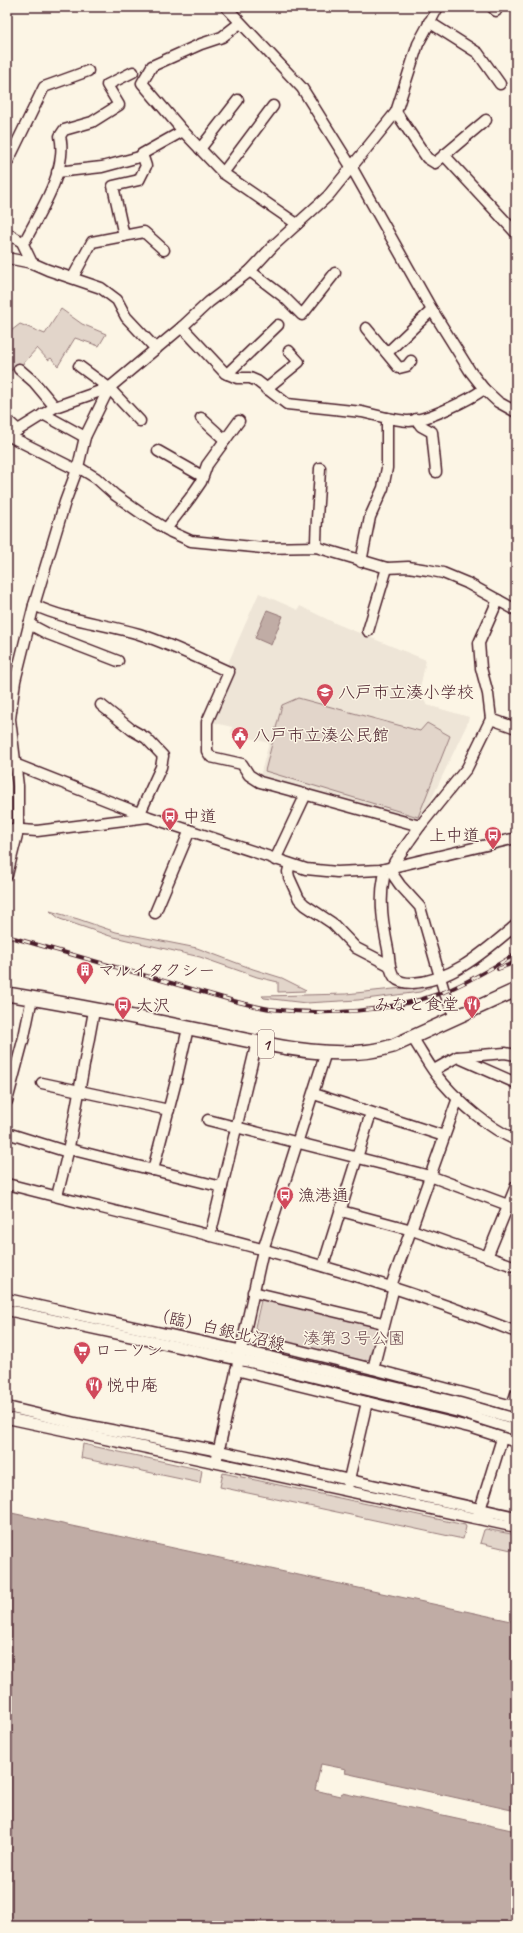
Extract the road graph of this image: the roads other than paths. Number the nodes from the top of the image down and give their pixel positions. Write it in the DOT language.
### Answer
graph roads {
  1 [pos="226,7"];
  2 [pos="438,7"];
  3 [pos="240,22"];
  4 [pos="428,22"];
  5 [pos="88,71"];
  6 [pos="133,72"];
  7 [pos="500,84"];
  8 [pos="238,100"];
  9 [pos="273,106"];
  10 [pos="396,112"];
  11 [pos="486,120"];
  12 [pos="183,131"];
  13 [pos="200,149"];
  14 [pos="444,155"];
  15 [pos="143,156"];
  16 [pos="7,163"];
  17 [pos="352,168"];
  18 [pos="57,172"];
  19 [pos="223,173"];
  20 [pos="297,224"];
  21 [pos="7,233"];
  22 [pos="516,233"];
  23 [pos="124,236"];
  24 [pos="22,242"];
  25 [pos="164,250"];
  26 [pos="7,258"];
  27 [pos="32,263"];
  28 [pos="250,271"];
  29 [pos="335,273"];
  30 [pos="73,277"];
  31 [pos="432,310"];
  32 [pos="278,325"];
  33 [pos="182,328"];
  34 [pos="366,328"];
  35 [pos="156,349"];
  36 [pos="289,351"];
  37 [pos="387,353"];
  38 [pos="412,361"];
  39 [pos="79,366"];
  40 [pos="19,369"];
  41 [pos="227,374"];
  42 [pos="109,388"];
  43 [pos="266,389"];
  44 [pos="484,389"];
  45 [pos="55,407"];
  46 [pos="516,412"];
  47 [pos="43,414"];
  48 [pos="201,418"];
  49 [pos="388,418"];
  50 [pos="416,419"];
  51 [pos="7,420"];
  52 [pos="140,421"];
  53 [pos="239,421"];
  54 [pos="18,430"];
  55 [pos="8,437"];
  56 [pos="85,437"];
  57 [pos="225,440"];
  58 [pos="158,451"];
  59 [pos="320,468"];
  60 [pos="78,469"];
  61 [pos="436,472"];
  62 [pos="202,476"];
  63 [pos="166,528"];
  64 [pos="316,547"];
  65 [pos="361,562"];
  66 [pos="387,568"];
  67 [pos="498,600"];
  68 [pos="34,605"];
  69 [pos="516,610"];
  70 [pos="29,624"];
  71 [pos="368,631"];
  72 [pos="118,661"];
  73 [pos="11,680"];
  74 [pos="102,705"];
  75 [pos="490,719"];
  76 [pos="516,728"];
  77 [pos="11,762"];
  78 [pos="306,794"];
  79 [pos="144,815"];
  80 [pos="420,826"];
  81 [pos="7,829"];
  82 [pos="190,830"];
  83 [pos="18,831"];
  84 [pos="516,838"];
  85 [pos="275,860"];
  86 [pos="290,864"];
  87 [pos="392,869"];
  88 [pos="7,875"];
  89 [pos="384,877"];
  90 [pos="155,913"];
  91 [pos="516,925"];
  92 [pos="389,965"];
  93 [pos="441,977"];
  94 [pos="516,990"];
  95 [pos="7,994"];
  96 [pos="32,998"];
  97 [pos="94,1011"];
  98 [pos="455,1017"];
  99 [pos="188,1028"];
  100 [pos="412,1037"];
  101 [pos="257,1042"];
  102 [pos="326,1052"];
  103 [pos="516,1055"];
  104 [pos="457,1057"];
  105 [pos="434,1070"];
  106 [pos="42,1083"];
  107 [pos="516,1083"];
  108 [pos="79,1090"];
  109 [pos="314,1094"];
  110 [pos="7,1098"];
  111 [pos="458,1098"];
  112 [pos="169,1110"];
  113 [pos="372,1113"];
  114 [pos="208,1120"];
  115 [pos="236,1127"];
  116 [pos="7,1133"];
  117 [pos="444,1136"];
  118 [pos="516,1140"];
  119 [pos="297,1143"];
  120 [pos="68,1151"];
  121 [pos="357,1158"];
  122 [pos="153,1170"];
  123 [pos="430,1176"];
  124 [pos="7,1184"];
  125 [pos="516,1186"];
  126 [pos="222,1187"];
  127 [pos="56,1196"];
  128 [pos="512,1206"];
  129 [pos="341,1211"];
  130 [pos="412,1230"];
  131 [pos="210,1236"];
  132 [pos="263,1250"];
  133 [pos="487,1257"];
  134 [pos="323,1266"];
  135 [pos="516,1267"];
  136 [pos="392,1287"];
  137 [pos="253,1292"];
  138 [pos="7,1299"];
  139 [pos="7,1310"];
  140 [pos="384,1323"];
  141 [pos="516,1332"];
  142 [pos="244,1337"];
  143 [pos="240,1354"];
  144 [pos="269,1361"];
  145 [pos="373,1369"];
  146 [pos="236,1370"];
  147 [pos="516,1394"];
  148 [pos="367,1402"];
  149 [pos="514,1406"];
  150 [pos="7,1407"];
  151 [pos="7,1418"];
  152 [pos="516,1419"];
  153 [pos="516,1430"];
  154 [pos="502,1437"];
  155 [pos="516,1442"];
  156 [pos="219,1451"];
  157 [pos="216,1463"];
  158 [pos="348,1485"];
  159 [pos="478,1514"];
  160 [pos="516,1517"];
  161 [pos="516,1527"];
  1 -- 3 [label="street"];
  2 -- 4 [label="street"];
  3 -- 12 [label="street"];
  3 -- 17 [label="street"];
  4 -- 7 [label="street"];
  4 -- 10 [label="street"];
  5 -- 16 [label="street"];
  6 -- 18 [label="street"];
  8 -- 13 [label="street"];
  9 -- 19 [label="street"];
  10 -- 14 [label="street"];
  10 -- 17 [label="street"];
  11 -- 14 [label="street"];
  12 -- 13 [label="street"];
  12 -- 15 [label="street"];
  13 -- 19 [label="street"];
  14 -- 22 [label="street"];
  15 -- 18 [label="street"];
  15 -- 23 [label="street"];
  17 -- 20 [label="street"];
  17 -- 31 [label="street"];
  18 -- 24 [label="street"];
  19 -- 20 [label="street"];
  20 -- 28 [label="street"];
  21 -- 24 [label="street"];
  23 -- 25 [label="street"];
  23 -- 30 [label="street"];
  24 -- 27 [label="street"];
  26 -- 27 [label="street"];
  27 -- 30 [label="street"];
  28 -- 29 [label="street"];
  28 -- 33 [label="street"];
  30 -- 35 [label="street"];
  31 -- 37 [label="street"];
  31 -- 44 [label="street"];
  32 -- 41 [label="street"];
  33 -- 35 [label="street"];
  33 -- 41 [label="street"];
  34 -- 37 [label="street"];
  35 -- 42 [label="street"];
  36 -- 43 [label="street"];
  37 -- 38 [label="street"];
  39 -- 42 [label="street"];
  40 -- 45 [label="street"];
  41 -- 43 [label="street"];
  42 -- 45 [label="street"];
  42 -- 52 [label="street"];
  42 -- 56 [label="street"];
  43 -- 49 [label="street"];
  44 -- 46 [label="street"];
  44 -- 50 [label="street"];
  45 -- 47 [label="street"];
  47 -- 54 [label="street"];
  47 -- 56 [label="street"];
  48 -- 57 [label="street"];
  49 -- 50 [label="street"];
  49 -- 65 [label="street"];
  50 -- 61 [label="street"];
  51 -- 54 [label="street"];
  53 -- 57 [label="street"];
  54 -- 55 [label="street"];
  55 -- 60 [label="street"];
  56 -- 60 [label="street"];
  57 -- 62 [label="street"];
  58 -- 62 [label="street"];
  59 -- 64 [label="street"];
  60 -- 63 [label="street"];
  60 -- 68 [label="street"];
  62 -- 63 [label="street"];
  63 -- 64 [label="street"];
  64 -- 65 [label="street"];
  65 -- 66 [label="street"];
  66 -- 67 [label="street"];
  66 -- 71 [label="street"];
  67 -- 69 [label="street"];
  67 -- 75 [label="street"];
  68 -- 70 [label="street"];
  68 -- 78 [label="street"];
  70 -- 72 [label="street"];
  70 -- 73 [label="street"];
  73 -- 77 [label="street"];
  74 -- 79 [label="street"];
  75 -- 76 [label="street"];
  75 -- 80 [label="street"];
  77 -- 79 [label="street"];
  77 -- 83 [label="street"];
  78 -- 80 [label="street"];
  78 -- 85 [label="street"];
  79 -- 82 [label="street"];
  79 -- 83 [label="street"];
  80 -- 87 [label="street"];
  81 -- 83 [label="street"];
  82 -- 85 [label="street"];
  82 -- 90 [label="street"];
  83 -- 88 [label="street"];
  84 -- 87 [label="street"];
  85 -- 86 [label="street"];
  86 -- 87 [label="street"];
  86 -- 92 [label="street"];
  87 -- 93 [label="street"];
  89 -- 92 [label="street"];
  91 -- 93 [label="street"];
  92 -- 93 [label="street"];
  93 -- 98 [label="street"];
  94 -- 98 [label="main road, 1"];
  95 -- 96 [label="main road, 1"];
  96 -- 97 [label="main road, 1"];
  96 -- 110 [label="street"];
  97 -- 99 [label="main road, 1"];
  97 -- 108 [label="street"];
  98 -- 100 [label="main road, 1"];
  99 -- 101 [label="main road, 1"];
  99 -- 112 [label="street"];
  100 -- 102 [label="main road, 1"];
  100 -- 105 [label="street"];
  101 -- 102 [label="main road, 1"];
  101 -- 115 [label="street"];
  102 -- 109 [label="street"];
  103 -- 104 [label="street"];
  104 -- 105 [label="street"];
  104 -- 107 [label="street"];
  105 -- 111 [label="street"];
  106 -- 108 [label="street"];
  108 -- 112 [label="street"];
  108 -- 120 [label="street"];
  109 -- 113 [label="street"];
  109 -- 119 [label="street"];
  111 -- 117 [label="street"];
  111 -- 118 [label="street"];
  112 -- 122 [label="street"];
  113 -- 117 [label="street"];
  113 -- 121 [label="street"];
  114 -- 115 [label="street"];
  115 -- 119 [label="street"];
  115 -- 126 [label="street"];
  116 -- 120 [label="street"];
  117 -- 123 [label="street"];
  119 -- 121 [label="street"];
  119 -- 132 [label="street"];
  120 -- 122 [label="street"];
  120 -- 127 [label="street"];
  121 -- 123 [label="street"];
  121 -- 129 [label="street"];
  122 -- 126 [label="street"];
  123 -- 128 [label="street"];
  123 -- 130 [label="street"];
  124 -- 127 [label="street"];
  125 -- 128 [label="street"];
  126 -- 131 [label="street"];
  127 -- 131 [label="street"];
  128 -- 133 [label="street"];
  129 -- 130 [label="street"];
  129 -- 134 [label="street"];
  130 -- 133 [label="street"];
  130 -- 136 [label="street"];
  131 -- 132 [label="street"];
  132 -- 134 [label="street"];
  132 -- 137 [label="street"];
  133 -- 135 [label="street"];
  134 -- 136 [label="street"];
  136 -- 140 [label="street"];
  136 -- 141 [label="street"];
  137 -- 140 [label="street"];
  137 -- 142 [label="street"];
  138 -- 143 [label="street, （臨）白銀北沼線"];
  139 -- 143 [label="street, （臨）白銀北沼線"];
  140 -- 145 [label="street"];
  142 -- 143 [label="street"];
  142 -- 145 [label="street"];
  143 -- 144 [label="street, （臨）白銀北沼線"];
  143 -- 146 [label="street"];
  144 -- 152 [label="street, （臨）白銀北沼線, bridge"];
  144 -- 153 [label="street, （臨）白銀北沼線, bridge"];
  145 -- 149 [label="street"];
  146 -- 148 [label="street"];
  146 -- 156 [label="street"];
  147 -- 149 [label="street"];
  148 -- 154 [label="street"];
  148 -- 158 [label="street"];
  149 -- 154 [label="street"];
  150 -- 156 [label="street"];
  151 -- 157 [label="street"];
  154 -- 155 [label="street"];
  154 -- 159 [label="street"];
  156 -- 157 [label="street"];
  156 -- 158 [label="street"];
  157 -- 158 [label="street"];
  158 -- 159 [label="street"];
  159 -- 160 [label="street"];
  159 -- 161 [label="street"];
}
